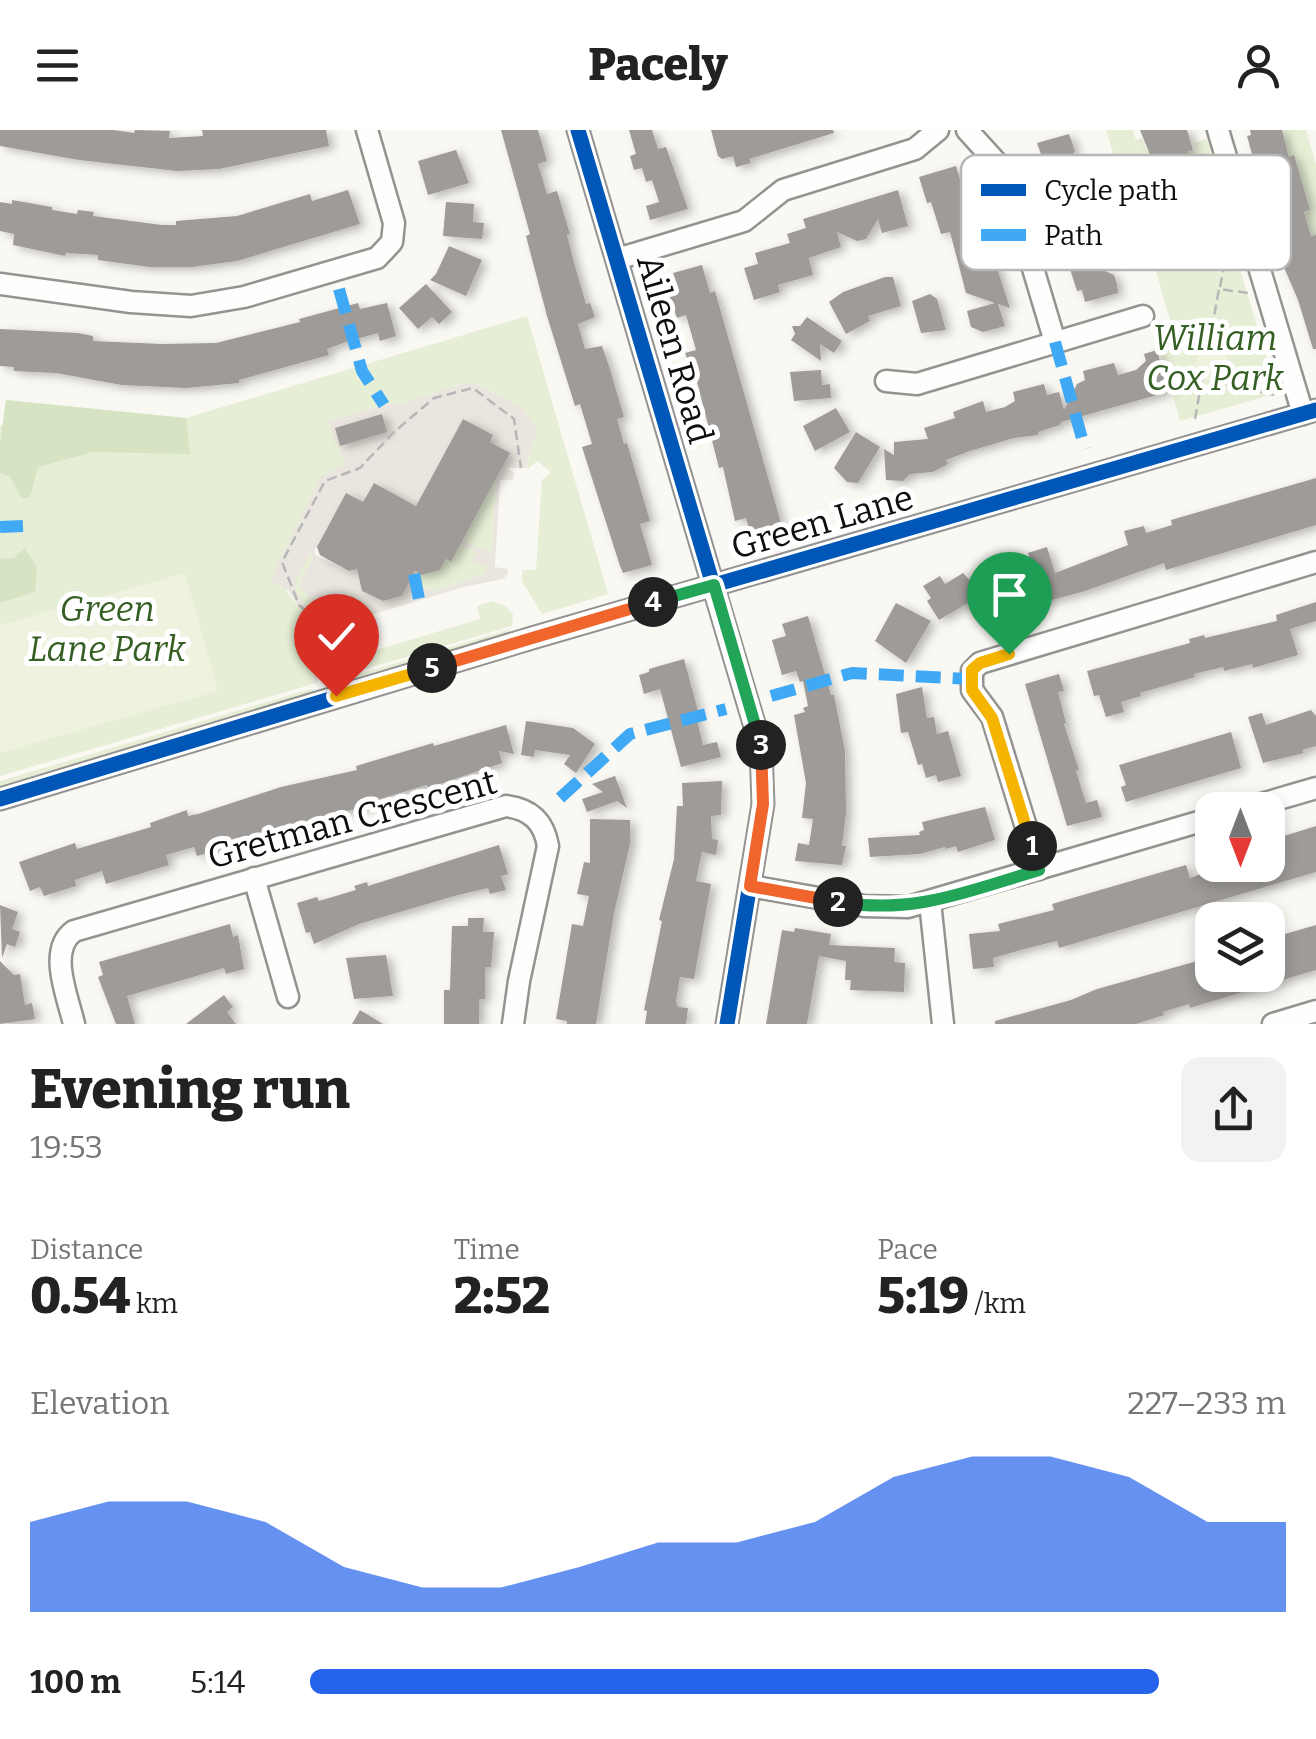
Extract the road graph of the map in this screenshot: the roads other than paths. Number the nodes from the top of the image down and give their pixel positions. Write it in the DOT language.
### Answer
graph roads {
  1 [pos="367,130"];
  2 [pos="578,130"];
  3 [pos="938,130"];
  4 [pos="967,130"];
  5 [pos="1218,130"];
  6 [pos="990,155"];
  7 [pos="1226,155"];
  8 [pos="617,259"];
  9 [pos="1033,270"];
  10 [pos="1264,270"];
  11 [pos="0,284"];
  12 [pos="1143,316"];
  13 [pos="1055,342"];
  14 [pos="886,380"];
  15 [pos="1310,412"];
  16 [pos="1316,562"];
  17 [pos="714,585"];
  18 [pos="1316,788"];
  19 [pos="1285,797"];
  20 [pos="0,799"];
  21 [pos="1195,823"];
  22 [pos="1039,870"];
  23 [pos="254,878"];
  24 [pos="750,886"];
  25 [pos="930,902"];
  26 [pos="288,996"];
  27 [pos="1316,1011"];
  28 [pos="74,1024"];
  29 [pos="513,1024"];
  30 [pos="727,1024"];
  31 [pos="943,1024"];
  32 [pos="1273,1024"];
  1 -- 11 [label="street"];
  2 -- 8 [label="street, Aileen Road"];
  3 -- 8 [label="street"];
  4 -- 6 [label="street"];
  5 -- 7 [label="street"];
  8 -- 17 [label="street, Aileen Road"];
  9 -- 13 [label="street"];
  10 -- 15 [label="street"];
  12 -- 13 [label="street"];
  13 -- 14 [label="street"];
  15 -- 17 [label="street, Green Lane"];
  16 -- 22 [label="street"];
  17 -- 20 [label="street, Green Lane"];
  17 -- 24 [label="street, Aileen Road"];
  18 -- 19 [label="street"];
  21 -- 22 [label="street"];
  22 -- 25 [label="street"];
  23 -- 26 [label="street"];
  23 -- 28 [label="street, Gretman Crescent"];
  23 -- 29 [label="street, Gretman Crescent"];
  24 -- 25 [label="street"];
  24 -- 30 [label="street, Aileen Road"];
  25 -- 31 [label="street"];
  27 -- 32 [label="street"];
}
